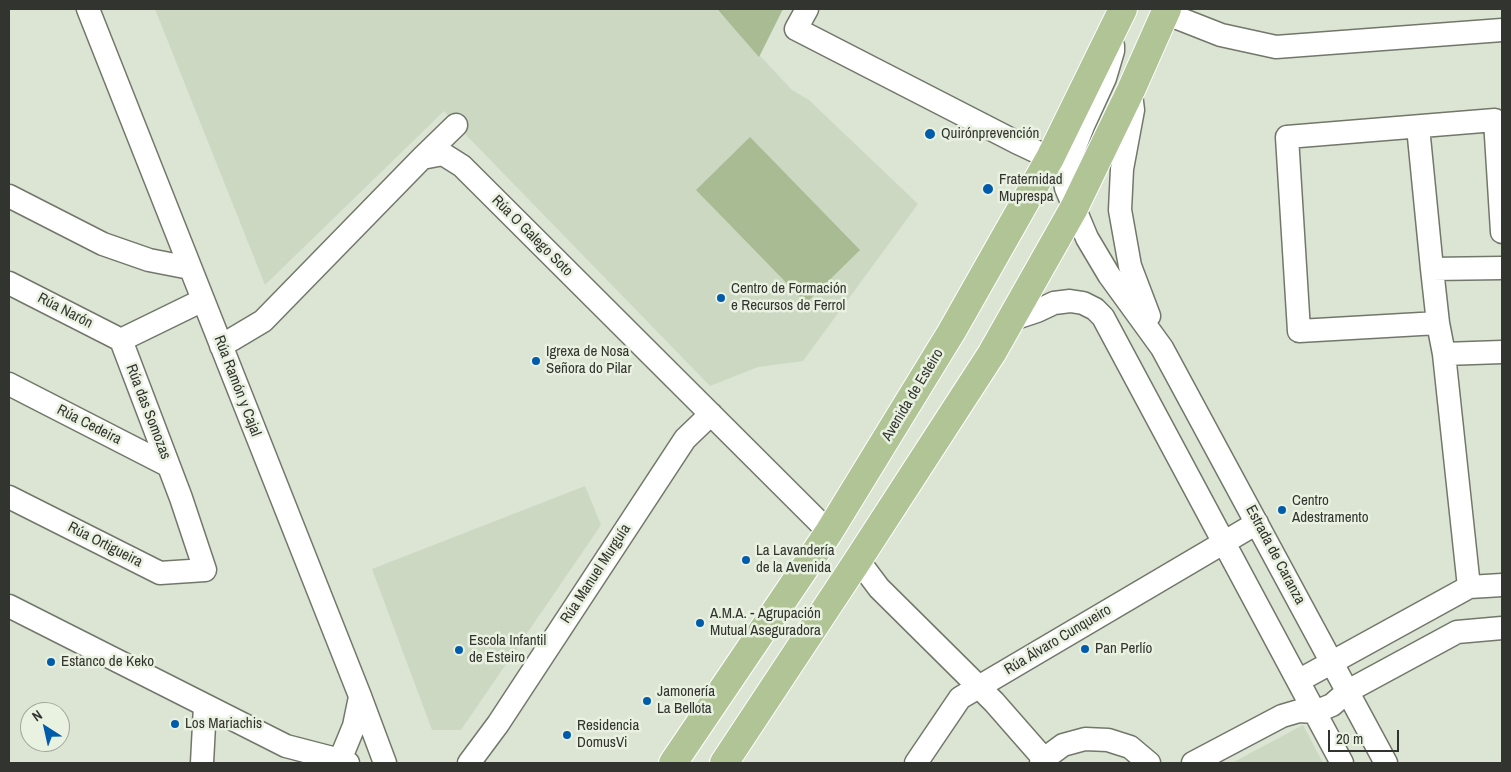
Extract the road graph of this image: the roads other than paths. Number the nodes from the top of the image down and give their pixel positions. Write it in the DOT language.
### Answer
graph roads {
  1 [pos="88,9"];
  2 [pos="807,9"];
  3 [pos="1200,9"];
  4 [pos="1166,11"];
  5 [pos="1118,20"];
  6 [pos="1502,30"];
  7 [pos="1221,35"];
  8 [pos="1131,90"];
  9 [pos="456,124"];
  10 [pos="1418,127"];
  11 [pos="422,158"];
  12 [pos="1050,158"];
  13 [pos="9,196"];
  14 [pos="1074,208"];
  15 [pos="1502,232"];
  16 [pos="190,268"];
  17 [pos="1502,268"];
  18 [pos="1432,269"];
  19 [pos="9,282"];
  20 [pos="203,300"];
  21 [pos="1010,320"];
  22 [pos="1438,323"];
  23 [pos="121,340"];
  24 [pos="221,346"];
  25 [pos="1162,348"];
  26 [pos="1502,352"];
  27 [pos="1444,354"];
  28 [pos="1173,369"];
  29 [pos="9,384"];
  30 [pos="1141,387"];
  31 [pos="711,414"];
  32 [pos="169,466"];
  33 [pos="9,497"];
  34 [pos="1257,523"];
  35 [pos="830,532"];
  36 [pos="1224,542"];
  37 [pos="858,560"];
  38 [pos="205,570"];
  39 [pos="1502,585"];
  40 [pos="1469,587"];
  41 [pos="12,614"];
  42 [pos="1502,628"];
  43 [pos="1332,662"];
  44 [pos="1298,681"];
  45 [pos="978,687"];
  46 [pos="1348,691"];
  47 [pos="360,696"];
  48 [pos="205,706"];
  49 [pos="1315,712"];
  50 [pos="344,761"];
  51 [pos="1043,761"];
  52 [pos="202,763"];
  53 [pos="384,763"];
  54 [pos="469,763"];
  55 [pos="673,763"];
  56 [pos="724,763"];
  57 [pos="916,763"];
  58 [pos="1149,763"];
  59 [pos="1193,763"];
  60 [pos="1342,763"];
  61 [pos="1386,763"];
  1 -- 16 [label="street, Rúa Ramón y Cajal"];
  2 -- 12 [label="street"];
  3 -- 7 [label="street"];
  4 -- 7 [label="street"];
  4 -- 8 [label="main road"];
  5 -- 12 [label="main road, Avenida de Esteiro"];
  5 -- 14 [label="street"];
  6 -- 7 [label="street"];
  8 -- 14 [label="main road"];
  8 -- 25 [label="street"];
  9 -- 11 [label="street"];
  10 -- 15 [label="street"];
  10 -- 18 [label="street"];
  10 -- 22 [label="street"];
  11 -- 24 [label="street"];
  11 -- 31 [label="street, Rúa O Galego Soto"];
  12 -- 35 [label="main road, Avenida de Esteiro"];
  13 -- 16 [label="street"];
  14 -- 21 [label="main road"];
  14 -- 25 [label="street"];
  16 -- 20 [label="street, Rúa Ramón y Cajal"];
  17 -- 18 [label="street"];
  18 -- 22 [label="street"];
  19 -- 23 [label="street, Rúa Narón"];
  20 -- 23 [label="street"];
  20 -- 24 [label="street, Rúa Ramón y Cajal"];
  21 -- 30 [label="street"];
  21 -- 37 [label="main road"];
  22 -- 27 [label="street"];
  23 -- 32 [label="street, Rúa das Somozas"];
  24 -- 47 [label="street, Rúa Ramón y Cajal"];
  25 -- 28 [label="street, Estrada de Caranza"];
  26 -- 27 [label="street"];
  27 -- 40 [label="street"];
  28 -- 30 [label="street"];
  28 -- 34 [label="street, Estrada de Caranza"];
  29 -- 32 [label="street, Rúa Cedeira"];
  30 -- 36 [label="street"];
  31 -- 35 [label="street, Rúa O Galego Soto"];
  31 -- 54 [label="street, Rúa Manuel Murguía"];
  32 -- 38 [label="street, Rúa das Somozas"];
  33 -- 38 [label="street, Rúa Ortigueira"];
  34 -- 36 [label="street, Rúa Álvaro Cunqueiro"];
  34 -- 43 [label="street, Estrada de Caranza"];
  35 -- 55 [label="main road, Avenida de Esteiro"];
  36 -- 44 [label="street"];
  36 -- 45 [label="street, Rúa Álvaro Cunqueiro"];
  37 -- 45 [label="street"];
  37 -- 56 [label="main road"];
  39 -- 40 [label="street"];
  40 -- 43 [label="street"];
  41 -- 48 [label="street"];
  42 -- 46 [label="street"];
  43 -- 44 [label="street"];
  43 -- 46 [label="street, Estrada de Caranza"];
  44 -- 49 [label="street"];
  45 -- 51 [label="street"];
  45 -- 57 [label="street, Rúa Álvaro Cunqueiro"];
  46 -- 49 [label="street"];
  46 -- 61 [label="street, Estrada de Caranza"];
  47 -- 50 [label="street"];
  47 -- 53 [label="street, Rúa Ramón y Cajal"];
  48 -- 50 [label="street"];
  48 -- 52 [label="street"];
  49 -- 59 [label="street"];
  49 -- 60 [label="street"];
  51 -- 58 [label="street"];
}
